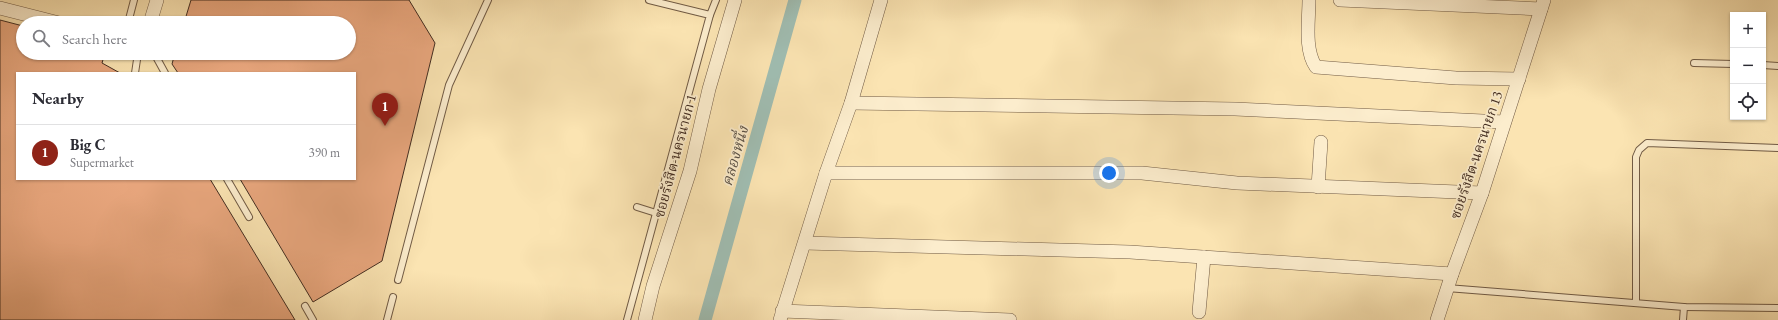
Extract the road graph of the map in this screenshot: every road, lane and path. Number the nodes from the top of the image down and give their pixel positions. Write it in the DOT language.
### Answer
graph roads {
  1 [pos="134,0"];
  2 [pos="157,0"];
  3 [pos="488,0"];
  4 [pos="649,0"];
  5 [pos="716,0"];
  6 [pos="735,0"];
  7 [pos="881,0"];
  8 [pos="1309,0"];
  9 [pos="1340,0"];
  10 [pos="1542,5"];
  11 [pos="0,8"];
  12 [pos="31,16"];
  13 [pos="130,16"];
  14 [pos="152,16"];
  15 [pos="710,16"];
  16 [pos="137,60"];
  17 [pos="158,60"];
  18 [pos="1694,63"];
  19 [pos="1730,64"];
  20 [pos="1766,65"];
  21 [pos="1778,66"];
  22 [pos="135,72"];
  23 [pos="164,72"];
  24 [pos="1519,80"];
  25 [pos="851,104"];
  26 [pos="1504,122"];
  27 [pos="1321,142"];
  28 [pos="1778,148"];
  29 [pos="826,174"];
  30 [pos="228,180"];
  31 [pos="1318,187"];
  32 [pos="1482,193"];
  33 [pos="637,207"];
  34 [pos="656,213"];
  35 [pos="249,217"];
  36 [pos="805,243"];
  37 [pos="1204,257"];
  38 [pos="1452,274"];
  39 [pos="398,280"];
  40 [pos="1447,288"];
  41 [pos="394,297"];
  42 [pos="1636,303"];
  43 [pos="305,306"];
  44 [pos="1684,307"];
  45 [pos="1778,308"];
  46 [pos="1199,312"];
  47 [pos="781,316"];
  48 [pos="313,320"];
  49 [pos="387,320"];
  50 [pos="627,320"];
  51 [pos="645,320"];
  52 [pos="1010,320"];
  53 [pos="1437,320"];
  54 [pos="1683,320"];
  1 -- 13 [label="lane"];
  2 -- 14 [label="street"];
  3 -- 39 [label="lane"];
  4 -- 15 [label="lane"];
  5 -- 15 [label="lane"];
  6 -- 51 [label="street, ซอยรังสิต-นครนายก 1"];
  7 -- 25 [label="street"];
  8 -- 24 [label="street"];
  9 -- 10 [label="street"];
  10 -- 24 [label="street, ซอยรังสิต-นครนายก 13"];
  11 -- 12 [label="street"];
  15 -- 34 [label="lane"];
  16 -- 22 [label="lane"];
  17 -- 23 [label="lane"];
  18 -- 19 [label="lane"];
  20 -- 21 [label="lane"];
  24 -- 26 [label="street, ซอยรังสิต-นครนายก 13"];
  25 -- 26 [label="street"];
  25 -- 29 [label="street"];
  26 -- 32 [label="street, ซอยรังสิต-นครนายก 13"];
  27 -- 31 [label="street"];
  28 -- 42 [label="lane"];
  29 -- 31 [label="street"];
  29 -- 36 [label="street"];
  30 -- 35 [label="lane"];
  31 -- 32 [label="street"];
  32 -- 38 [label="street, ซอยรังสิต-นครนายก 13"];
  33 -- 34 [label="lane"];
  34 -- 50 [label="lane"];
  36 -- 37 [label="street"];
  36 -- 47 [label="street"];
  37 -- 38 [label="street"];
  37 -- 46 [label="street"];
  38 -- 40 [label="street, ซอยรังสิต-นครนายก 13"];
  40 -- 42 [label="lane"];
  40 -- 53 [label="street, ซอยรังสิต-นครนายก 13"];
  41 -- 49 [label="lane"];
  42 -- 44 [label="lane"];
  43 -- 48 [label="lane"];
  44 -- 45 [label="lane"];
  44 -- 54 [label="lane"];
  47 -- 52 [label="street"];
}
